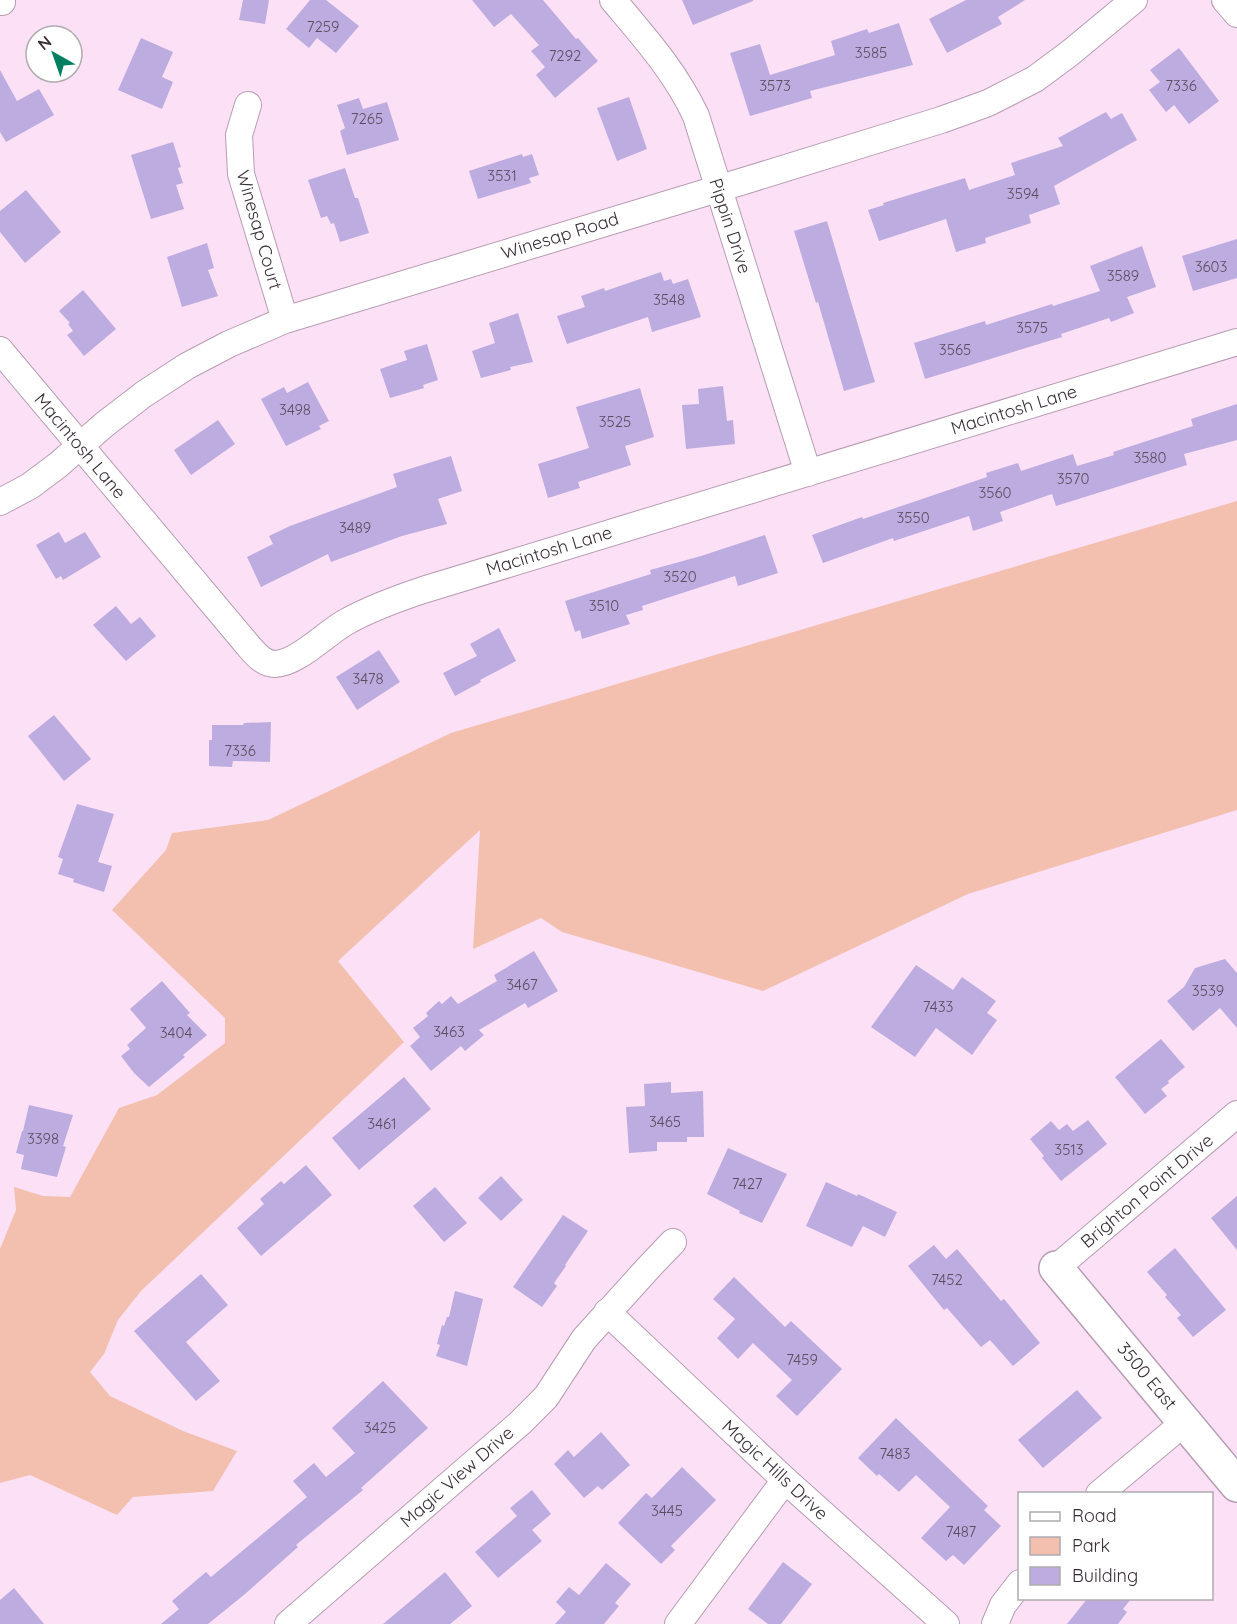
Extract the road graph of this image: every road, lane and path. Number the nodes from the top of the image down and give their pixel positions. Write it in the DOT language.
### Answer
graph roads {
  1 [pos="613,0"];
  2 [pos="1134,0"];
  3 [pos="1225,0"];
  4 [pos="1237,14"];
  5 [pos="248,105"];
  6 [pos="718,189"];
  7 [pos="285,320"];
  8 [pos="1237,342"];
  9 [pos="0,350"];
  10 [pos="80,446"];
  11 [pos="808,473"];
  12 [pos="0,502"];
  13 [pos="1237,1114"];
  14 [pos="673,1242"];
  15 [pos="1056,1268"];
  16 [pos="608,1312"];
  17 [pos="1185,1422"];
  18 [pos="785,1480"];
  19 [pos="1237,1485"];
  20 [pos="1101,1492"];
  21 [pos="1018,1586"];
  22 [pos="288,1624"];
  23 [pos="678,1624"];
  24 [pos="946,1624"];
  25 [pos="995,1624"];
  1 -- 6 [label="street, Pippin Drive"];
  2 -- 6 [label="street, Winesap Road"];
  3 -- 4 [label="street"];
  5 -- 7 [label="street, Winesap Court"];
  6 -- 7 [label="street, Winesap Road"];
  6 -- 11 [label="street, Pippin Drive"];
  7 -- 10 [label="street, Winesap Road"];
  8 -- 11 [label="street, Macintosh Lane"];
  9 -- 10 [label="street, Macintosh Lane"];
  10 -- 11 [label="street, Macintosh Lane"];
  10 -- 12 [label="street, Winesap Road"];
  13 -- 15 [label="street, Brighton Point Drive"];
  14 -- 16 [label="street, Magic View Drive"];
  15 -- 17 [label="street, 3500 East"];
  16 -- 18 [label="street, Magic Hills Drive"];
  16 -- 22 [label="street, Magic View Drive"];
  17 -- 19 [label="street, 3500 East"];
  17 -- 20 [label="street"];
  18 -- 23 [label="street"];
  18 -- 24 [label="street, Magic Hills Drive"];
  21 -- 25 [label="street"];
}
